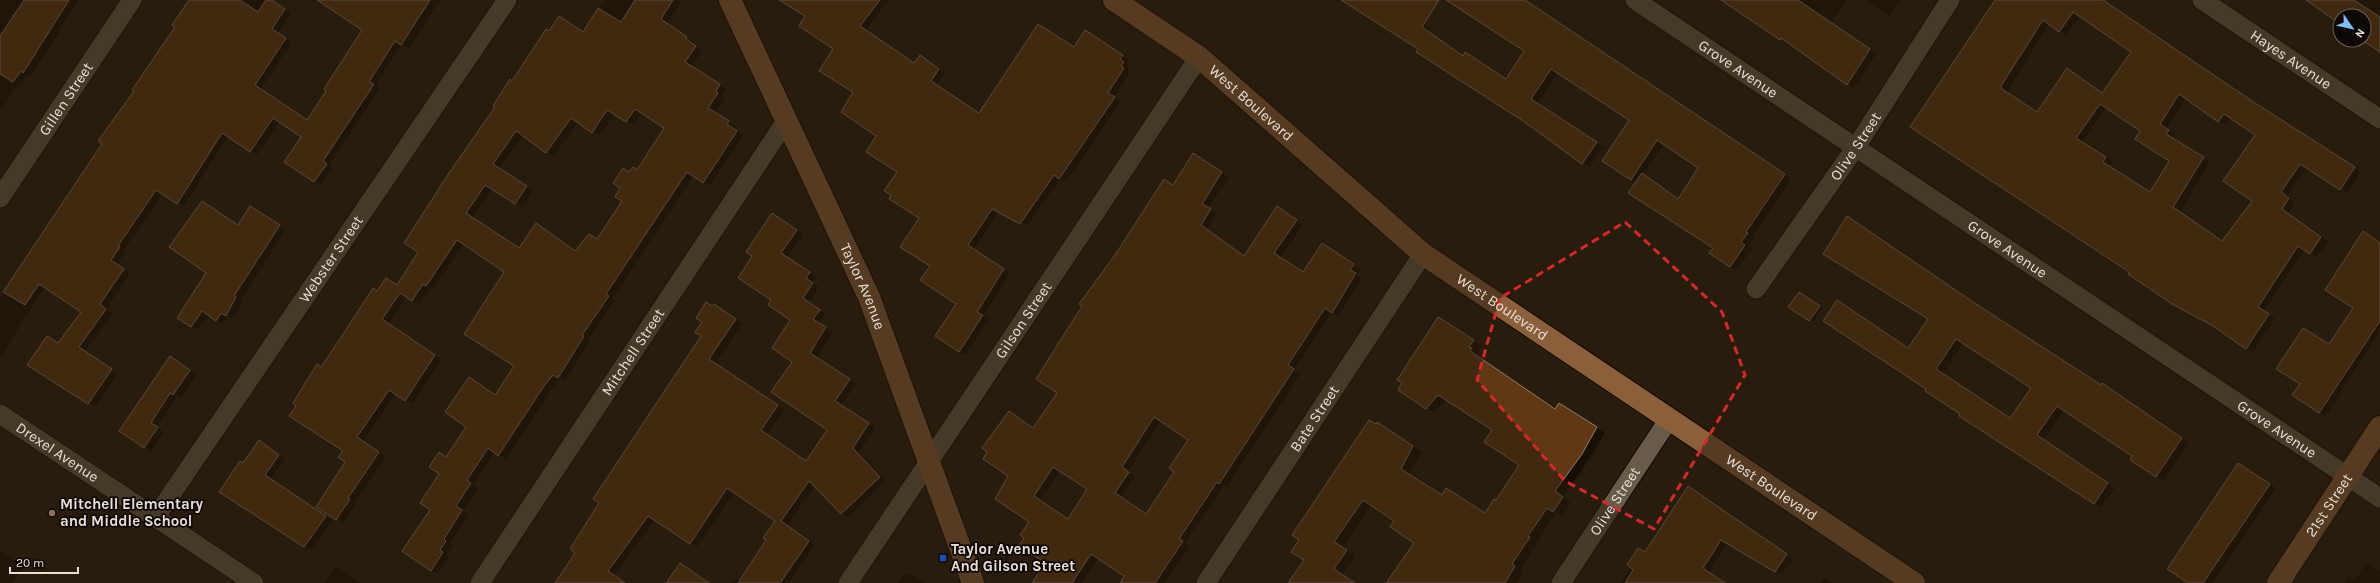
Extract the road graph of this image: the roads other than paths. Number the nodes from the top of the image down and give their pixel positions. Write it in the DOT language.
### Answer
graph roads {
  1 [pos="132,0"];
  2 [pos="507,0"];
  3 [pos="730,0"];
  4 [pos="1114,0"];
  5 [pos="1635,0"];
  6 [pos="1950,0"];
  7 [pos="2202,0"];
  8 [pos="1199,57"];
  9 [pos="2380,119"];
  10 [pos="786,121"];
  11 [pos="1856,147"];
  12 [pos="0,198"];
  13 [pos="1423,254"];
  14 [pos="1756,289"];
  15 [pos="0,414"];
  16 [pos="1669,419"];
  17 [pos="2380,427"];
  18 [pos="929,460"];
  19 [pos="2348,476"];
  20 [pos="2380,498"];
  21 [pos="155,518"];
  22 [pos="254,583"];
  23 [pos="480,583"];
  24 [pos="848,583"];
  25 [pos="973,583"];
  26 [pos="1206,583"];
  27 [pos="1561,583"];
  28 [pos="1914,583"];
  29 [pos="2278,583"];
  1 -- 12 [label="street, Gillen Street"];
  2 -- 21 [label="street, Webster Street"];
  3 -- 10 [label="street, Taylor Avenue"];
  4 -- 8 [label="street, West Boulevard"];
  5 -- 11 [label="street, Grove Avenue"];
  6 -- 11 [label="street, Olive Street"];
  7 -- 9 [label="street, Hayes Avenue"];
  8 -- 13 [label="street, West Boulevard"];
  8 -- 18 [label="street, Gilson Street"];
  10 -- 18 [label="street, Taylor Avenue"];
  10 -- 23 [label="street, Mitchell Street"];
  11 -- 14 [label="street, Olive Street"];
  11 -- 19 [label="street, Grove Avenue"];
  13 -- 16 [label="street, West Boulevard"];
  13 -- 26 [label="street, Bate Street"];
  15 -- 21 [label="street, Drexel Avenue"];
  16 -- 27 [label="street, Olive Street"];
  16 -- 28 [label="street, West Boulevard"];
  17 -- 19 [label="street, 21st Street"];
  18 -- 24 [label="street, Gilson Street"];
  18 -- 25 [label="street, Taylor Avenue"];
  19 -- 20 [label="street, Grove Avenue"];
  19 -- 29 [label="street, 21st Street"];
  21 -- 22 [label="street, Drexel Avenue"];
}
